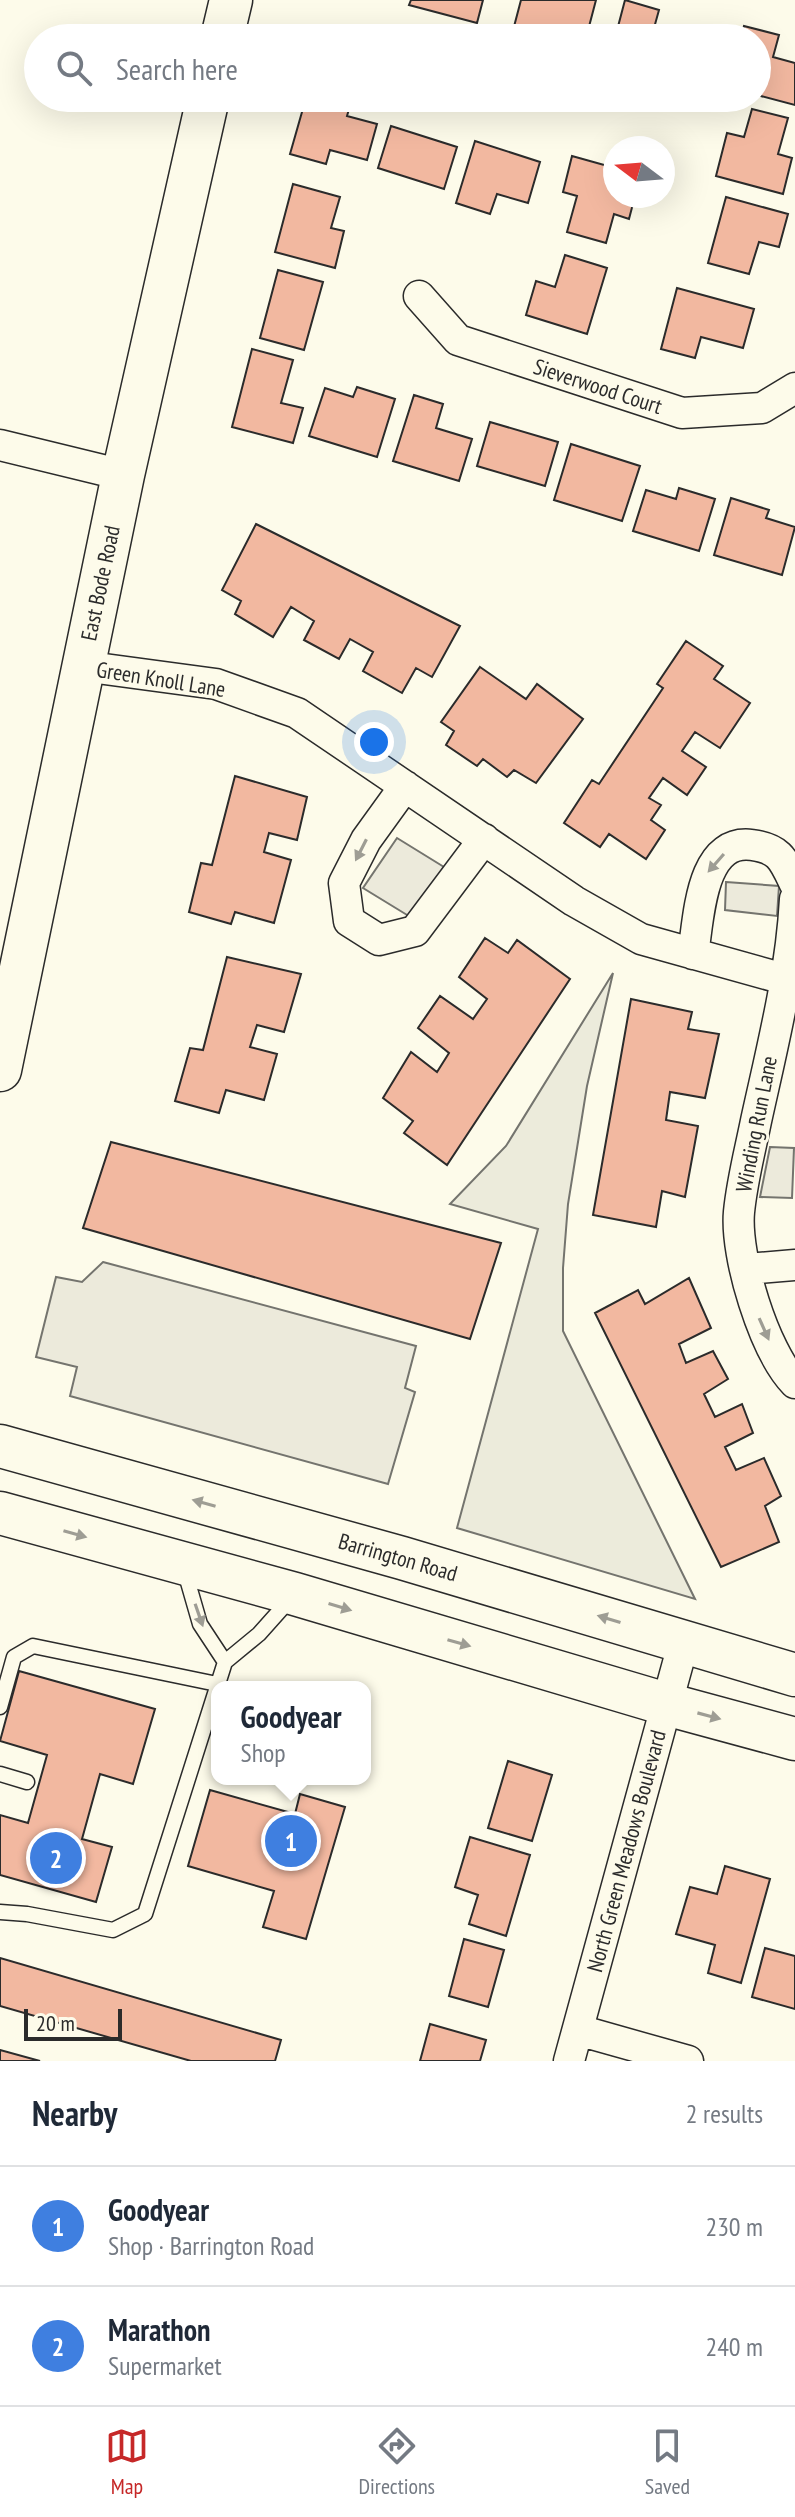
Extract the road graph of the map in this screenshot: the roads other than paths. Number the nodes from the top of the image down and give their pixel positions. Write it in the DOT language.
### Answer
graph roads {
  1 [pos="231,0"];
  2 [pos="225,24"];
  3 [pos="205,112"];
  4 [pos="419,296"];
  5 [pos="795,388"];
  6 [pos="0,445"];
  7 [pos="123,475"];
  8 [pos="82,666"];
  9 [pos="405,786"];
  10 [pos="484,839"];
  11 [pos="795,884"];
  12 [pos="795,899"];
  13 [pos="693,954"];
  14 [pos="790,981"];
  15 [pos="0,1070"];
  16 [pos="795,1265"];
  17 [pos="746,1269"];
  18 [pos="795,1383"];
  19 [pos="0,1446"];
  20 [pos="0,1513"];
  21 [pos="183,1564"];
  22 [pos="295,1594"];
  23 [pos="684,1641"];
  24 [pos="225,1662"];
  25 [pos="795,1675"];
  26 [pos="218,1681"];
  27 [pos="211,1683"];
  28 [pos="211,1703"];
  29 [pos="666,1704"];
  30 [pos="0,1707"];
  31 [pos="795,1739"];
  32 [pos="0,1774"];
  33 [pos="27,1782"];
  34 [pos="0,1912"];
  35 [pos="578,2030"];
  36 [pos="569,2061"];
  37 [pos="688,2061"];
  1 -- 2 [label="main road"];
  3 -- 7 [label="main road, East Bode Road"];
  4 -- 5 [label="street, Sieverwood Court"];
  6 -- 7 [label="street"];
  7 -- 8 [label="main road, East Bode Road"];
  8 -- 9 [label="street, Green Knoll Lane"];
  8 -- 15 [label="main road, East Bode Road"];
  9 -- 10 [label="street, Green Knoll Lane"];
  9 -- 10 [label="street, one-way"];
  10 -- 13 [label="street, Green Knoll Lane"];
  11 -- 13 [label="street, one-way"];
  12 -- 14 [label="street"];
  13 -- 14 [label="street, Green Knoll Lane"];
  14 -- 17 [label="street, Winding Run Lane"];
  16 -- 17 [label="street"];
  17 -- 18 [label="street, Winding Run Lane, one-way"];
  23 -- 19 [label="main road, Barrington Road, one-way"];
  20 -- 21 [label="main road, one-way"];
  21 -- 22 [label="main road"];
  21 -- 24 [label="lane, one-way"];
  22 -- 24 [label="lane"];
  22 -- 29 [label="main road, one-way"];
  23 -- 25 [label="main road, Barrington Road"];
  23 -- 29 [label="street, North Green Meadows Boulevard"];
  24 -- 26 [label="lane"];
  27 -- 30 [label="lane"];
  28 -- 34 [label="lane"];
  29 -- 31 [label="main road, one-way"];
  29 -- 35 [label="street, North Green Meadows Boulevard"];
  32 -- 33 [label="lane"];
  35 -- 36 [label="street, North Green Meadows Boulevard"];
  35 -- 37 [label="street"];
}
